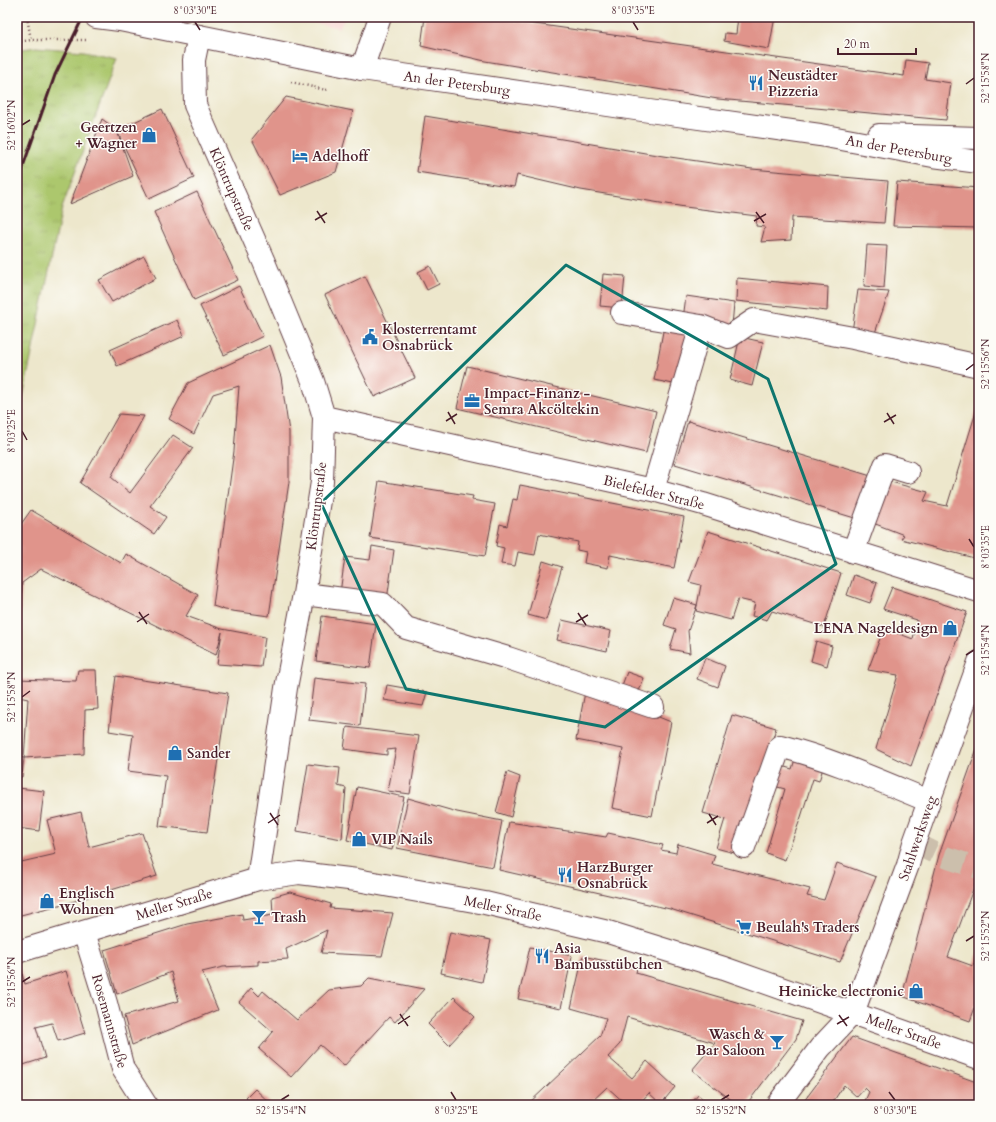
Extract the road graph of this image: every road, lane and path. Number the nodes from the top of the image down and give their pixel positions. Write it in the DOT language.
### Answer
graph roads {
  1 [pos="27,17"];
  2 [pos="96,17"];
  3 [pos="380,17"];
  4 [pos="199,36"];
  5 [pos="31,40"];
  6 [pos="362,69"];
  7 [pos="820,135"];
  8 [pos="979,138"];
  9 [pos="979,162"];
  10 [pos="622,313"];
  11 [pos="701,326"];
  12 [pos="979,366"];
  13 [pos="324,417"];
  14 [pos="908,472"];
  15 [pos="654,490"];
  16 [pos="852,552"];
  17 [pos="979,590"];
  18 [pos="304,594"];
  19 [pos="979,662"];
  20 [pos="653,707"];
  21 [pos="929,801"];
  22 [pos="744,848"];
  23 [pos="258,879"];
  24 [pos="84,932"];
  25 [pos="17,952"];
  26 [pos="853,1013"];
  27 [pos="979,1058"];
  28 [pos="146,1105"];
  29 [pos="777,1105"];
  1 -- 5 [label="path"];
  2 -- 4 [label="street, An der Petersburg"];
  3 -- 6 [label="street"];
  4 -- 6 [label="street, An der Petersburg"];
  4 -- 13 [label="street, Klöntrupstraße"];
  6 -- 7 [label="street, An der Petersburg"];
  7 -- 8 [label="street, An der Petersburg"];
  7 -- 9 [label="street, An der Petersburg"];
  10 -- 11 [label="street"];
  11 -- 12 [label="street"];
  11 -- 15 [label="street"];
  13 -- 15 [label="street, Bielefelder Straße"];
  13 -- 18 [label="street, Klöntrupstraße"];
  14 -- 16 [label="street"];
  15 -- 16 [label="street, Bielefelder Straße"];
  16 -- 17 [label="street, Bielefelder Straße"];
  18 -- 20 [label="street"];
  18 -- 23 [label="street, Klöntrupstraße"];
  19 -- 21 [label="street, Stahlwerksweg"];
  21 -- 22 [label="street"];
  21 -- 26 [label="street, Stahlwerksweg"];
  23 -- 24 [label="street, Meller Straße"];
  23 -- 26 [label="street, Meller Straße"];
  24 -- 25 [label="street, Meller Straße"];
  24 -- 28 [label="street, Rosemannstraße"];
  26 -- 27 [label="street, Meller Straße"];
  26 -- 29 [label="street"];
}
